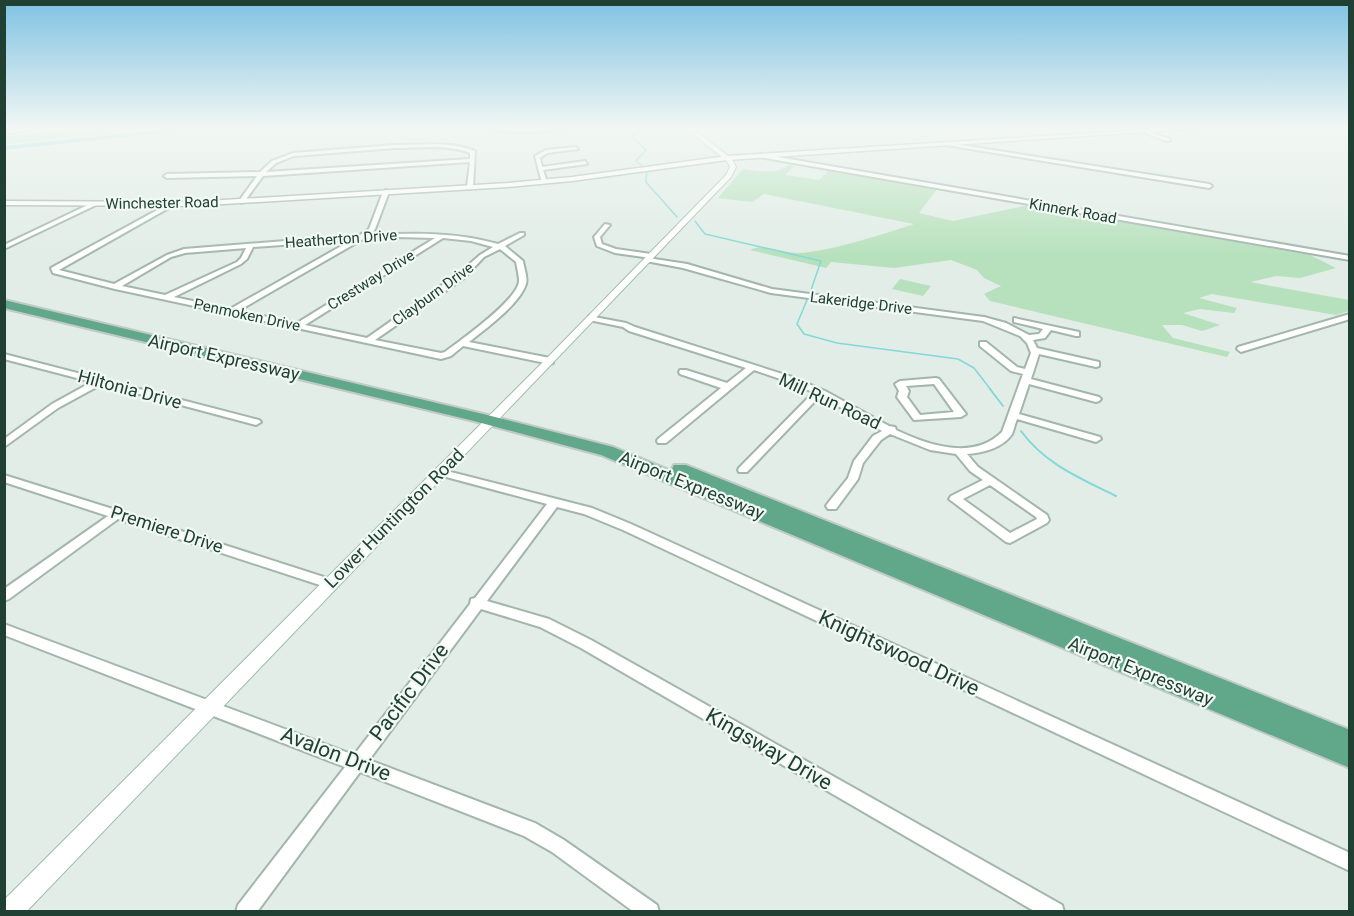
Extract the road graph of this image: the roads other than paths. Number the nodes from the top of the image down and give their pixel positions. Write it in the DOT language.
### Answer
graph roads {
  1 [pos="540,169"];
  2 [pos="265,170"];
  3 [pos="321,170"];
  4 [pos="471,170"];
  5 [pos="637,170"];
  6 [pos="732,170"];
  7 [pos="840,170"];
  8 [pos="1108,170"];
  9 [pos="261,174"];
  10 [pos="167,176"];
  11 [pos="544,182"];
  12 [pos="1209,186"];
  13 [pos="470,187"];
  14 [pos="386,192"];
  15 [pos="242,201"];
  16 [pos="4,203"];
  17 [pos="94,204"];
  18 [pos="172,204"];
  19 [pos="607,225"];
  20 [pos="522,234"];
  21 [pos="445,235"];
  22 [pos="362,238"];
  23 [pos="251,246"];
  24 [pos="498,247"];
  25 [pos="5,248"];
  26 [pos="651,257"];
  27 [pos="1350,258"];
  28 [pos="115,287"];
  29 [pos="4,298"];
  30 [pos="166,298"];
  31 [pos="4,304"];
  32 [pos="230,312"];
  33 [pos="1350,316"];
  34 [pos="590,320"];
  35 [pos="1017,320"];
  36 [pos="298,326"];
  37 [pos="1049,327"];
  38 [pos="1076,334"];
  39 [pos="368,341"];
  40 [pos="461,343"];
  41 [pos="1031,343"];
  42 [pos="982,344"];
  43 [pos="1241,349"];
  44 [pos="6,358"];
  45 [pos="550,361"];
  46 [pos="1096,364"];
  47 [pos="752,367"];
  48 [pos="683,372"];
  49 [pos="1027,376"];
  50 [pos="101,381"];
  51 [pos="729,387"];
  52 [pos="822,393"];
  53 [pos="1096,399"];
  54 [pos="1013,415"];
  55 [pos="495,416"];
  56 [pos="917,418"];
  57 [pos="256,422"];
  58 [pos="891,429"];
  59 [pos="904,437"];
  60 [pos="1096,440"];
  61 [pos="662,441"];
  62 [pos="4,444"];
  63 [pos="959,451"];
  64 [pos="743,470"];
  65 [pos="439,472"];
  66 [pos="4,477"];
  67 [pos="990,480"];
  68 [pos="554,503"];
  69 [pos="832,506"];
  70 [pos="119,513"];
  71 [pos="329,583"];
  72 [pos="4,596"];
  73 [pos="476,603"];
  74 [pos="4,629"];
  75 [pos="210,706"];
  76 [pos="1350,741"];
  77 [pos="1350,757"];
  78 [pos="356,762"];
  79 [pos="1350,862"];
  80 [pos="9,912"];
  81 [pos="244,912"];
  82 [pos="650,912"];
  83 [pos="1055,912"];
  1 -- 11 [label="street"];
  2 -- 9 [label="street"];
  3 -- 9 [label="street"];
  4 -- 13 [label="street"];
  5 -- 11 [label="street, Winchester Road"];
  6 -- 26 [label="main road, Lower Huntington Road"];
  7 -- 27 [label="street, Kinnerk Road"];
  8 -- 12 [label="street"];
  9 -- 10 [label="street"];
  9 -- 15 [label="street"];
  11 -- 13 [label="street, Winchester Road"];
  13 -- 14 [label="street, Winchester Road"];
  14 -- 15 [label="street, Winchester Road"];
  14 -- 22 [label="street"];
  15 -- 18 [label="street, Winchester Road"];
  16 -- 17 [label="street, Winchester Road"];
  17 -- 18 [label="street, Winchester Road"];
  17 -- 25 [label="street"];
  18 -- 28 [label="street, Penmoken Drive"];
  19 -- 26 [label="street, Lakeridge Drive"];
  20 -- 24 [label="street, Clayburn Drive"];
  21 -- 22 [label="street, Heatherton Drive"];
  21 -- 24 [label="street, Heatherton Drive"];
  21 -- 36 [label="street, Crestway Drive"];
  22 -- 23 [label="street, Heatherton Drive"];
  22 -- 32 [label="street"];
  23 -- 28 [label="street, Heatherton Drive"];
  23 -- 30 [label="street"];
  24 -- 39 [label="street, Clayburn Drive"];
  24 -- 40 [label="street"];
  26 -- 34 [label="main road, Lower Huntington Road"];
  26 -- 41 [label="street, Lakeridge Drive"];
  28 -- 30 [label="street, Penmoken Drive"];
  29 -- 55 [label="main road, Airport Expressway"];
  30 -- 32 [label="street, Penmoken Drive"];
  31 -- 55 [label="main road, Airport Expressway"];
  32 -- 36 [label="street, Penmoken Drive"];
  33 -- 43 [label="street"];
  34 -- 45 [label="main road, Lower Huntington Road"];
  34 -- 47 [label="street, Mill Run Road"];
  35 -- 37 [label="street"];
  36 -- 39 [label="street, Penmoken Drive"];
  37 -- 38 [label="street"];
  37 -- 41 [label="street"];
  39 -- 40 [label="street, Penmoken Drive"];
  40 -- 45 [label="street"];
  41 -- 46 [label="street, Lakeridge Drive"];
  41 -- 49 [label="street, Mill Run Road"];
  42 -- 49 [label="street"];
  44 -- 50 [label="street, Hiltonia Drive"];
  45 -- 55 [label="main road, Lower Huntington Road"];
  47 -- 51 [label="street"];
  47 -- 52 [label="street, Mill Run Road"];
  48 -- 51 [label="street"];
  49 -- 53 [label="street"];
  49 -- 54 [label="street, Mill Run Road"];
  50 -- 57 [label="street, Hiltonia Drive"];
  50 -- 62 [label="street"];
  51 -- 61 [label="street"];
  52 -- 58 [label="street, Mill Run Road"];
  52 -- 64 [label="street"];
  54 -- 60 [label="street"];
  54 -- 63 [label="street, Mill Run Road"];
  55 -- 65 [label="main road, Lower Huntington Road"];
  55 -- 76 [label="main road, Airport Expressway"];
  55 -- 77 [label="main road, Airport Expressway"];
  56 -- 56 [label="street"];
  56 -- 59 [label="street"];
  58 -- 59 [label="street, Mill Run Road"];
  58 -- 69 [label="street"];
  59 -- 63 [label="street, Mill Run Road"];
  63 -- 67 [label="street"];
  65 -- 68 [label="street, Knightswood Drive"];
  65 -- 71 [label="main road, Lower Huntington Road"];
  66 -- 70 [label="street, Premiere Drive"];
  67 -- 67 [label="street"];
  68 -- 73 [label="street, Pacific Drive"];
  68 -- 79 [label="street, Knightswood Drive"];
  70 -- 71 [label="street, Premiere Drive"];
  70 -- 72 [label="street"];
  71 -- 75 [label="main road, Lower Huntington Road"];
  73 -- 78 [label="street, Pacific Drive"];
  73 -- 83 [label="street, Kingsway Drive"];
  74 -- 75 [label="street, Avalon Drive"];
  75 -- 78 [label="street, Avalon Drive"];
  75 -- 80 [label="main road, Lower Huntington Road"];
  78 -- 81 [label="street, Pacific Drive"];
  78 -- 82 [label="street, Avalon Drive"];
}
